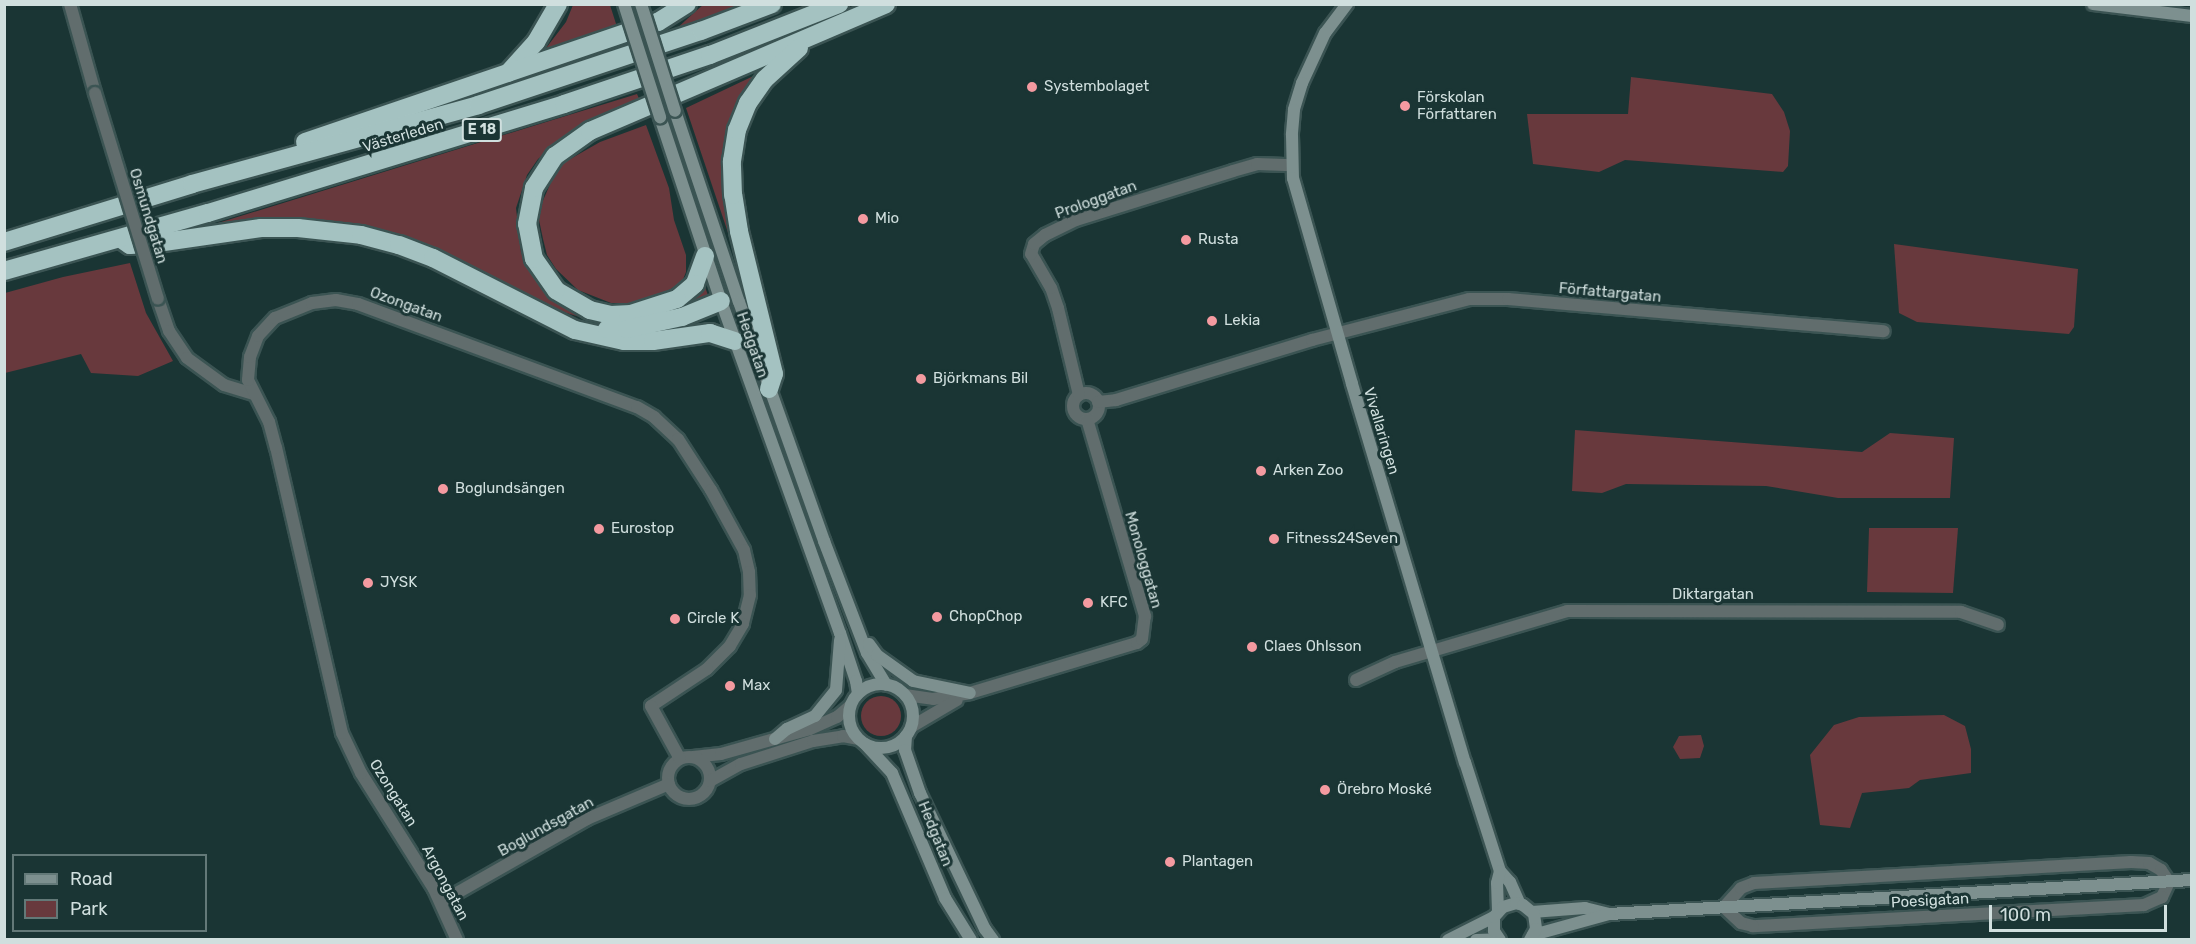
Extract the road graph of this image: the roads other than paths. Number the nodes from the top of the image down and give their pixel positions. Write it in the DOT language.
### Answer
graph roads {
  1 [pos="70,4"];
  2 [pos="558,4"];
  3 [pos="624,4"];
  4 [pos="641,4"];
  5 [pos="687,4"];
  6 [pos="772,4"];
  7 [pos="839,4"];
  8 [pos="886,4"];
  9 [pos="1347,4"];
  10 [pos="2093,4"];
  11 [pos="2192,16"];
  12 [pos="811,37"];
  13 [pos="506,75"];
  14 [pos="1292,165"];
  15 [pos="192,184"];
  16 [pos="120,238"];
  17 [pos="4,242"];
  18 [pos="705,256"];
  19 [pos="4,271"];
  20 [pos="729,298"];
  21 [pos="1884,331"];
  22 [pos="594,334"];
  23 [pos="1338,335"];
  24 [pos="735,341"];
  25 [pos="769,389"];
  26 [pos="253,394"];
  27 [pos="1079,395"];
  28 [pos="1098,402"];
  29 [pos="1088,418"];
  30 [pos="1998,625"];
  31 [pos="859,630"];
  32 [pos="840,633"];
  33 [pos="1432,652"];
  34 [pos="1356,680"];
  35 [pos="886,684"];
  36 [pos="970,693"];
  37 [pos="858,694"];
  38 [pos="905,695"];
  39 [pos="850,706"];
  40 [pos="909,731"];
  41 [pos="775,739"];
  42 [pos="862,742"];
  43 [pos="693,757"];
  44 [pos="680,759"];
  45 [pos="710,781"];
  46 [pos="669,784"];
  47 [pos="405,841"];
  48 [pos="1500,871"];
  49 [pos="2192,880"];
  50 [pos="2169,882"];
  51 [pos="441,902"];
  52 [pos="1520,904"];
  53 [pos="1724,907"];
  54 [pos="1532,912"];
  55 [pos="1496,914"];
  56 [pos="1609,914"];
  57 [pos="1532,938"];
  58 [pos="457,939"];
  59 [pos="971,939"];
  60 [pos="993,939"];
  61 [pos="1448,939"];
  62 [pos="1476,939"];
  63 [pos="1499,939"];
  1 -- 26 [label="street, Osmundgatan, bridge"];
  2 -- 13 [label="highway"];
  3 -- 18 [label="main road, Hedgatan, bridge"];
  4 -- 20 [label="main road, Hedgatan, bridge"];
  5 -- 13 [label="highway, E 18"];
  6 -- 15 [label="highway, Västerleden / E 18"];
  7 -- 16 [label="highway, Västerleden / E 18"];
  8 -- 12 [label="highway"];
  9 -- 14 [label="main road, Vivallaringen"];
  10 -- 11 [label="main road"];
  12 -- 18 [label="highway"];
  12 -- 25 [label="highway"];
  13 -- 15 [label="highway, E 18"];
  14 -- 23 [label="main road, Vivallaringen"];
  14 -- 27 [label="street, Prologgatan"];
  15 -- 17 [label="highway, Västerleden / E 18"];
  16 -- 19 [label="highway, Västerleden / E 18"];
  16 -- 22 [label="highway, E 18"];
  18 -- 20 [label="main road, Hedgatan"];
  20 -- 22 [label="highway, E 18"];
  20 -- 24 [label="main road, Hedgatan"];
  20 -- 25 [label="main road, Hedgatan"];
  21 -- 23 [label="street, Författargatan"];
  22 -- 24 [label="highway, E 18"];
  23 -- 28 [label="street"];
  23 -- 33 [label="main road, Vivallaringen"];
  24 -- 32 [label="main road, Hedgatan"];
  25 -- 31 [label="main road, Hedgatan"];
  26 -- 44 [label="street, Ozongatan"];
  26 -- 47 [label="street, Ozongatan"];
  27 -- 28 [label="street"];
  27 -- 29 [label="street"];
  28 -- 29 [label="street"];
  29 -- 36 [label="street, Monologgatan"];
  30 -- 33 [label="street, Diktargatan"];
  31 -- 35 [label="main road, Hedgatan"];
  31 -- 36 [label="main road"];
  32 -- 37 [label="main road, Hedgatan"];
  32 -- 41 [label="main road"];
  33 -- 34 [label="street, Diktargatan"];
  33 -- 48 [label="main road, Vivallaringen"];
  35 -- 37 [label="main road"];
  35 -- 38 [label="main road"];
  36 -- 38 [label="street, Monologgatan"];
  36 -- 40 [label="street, Monologgatan"];
  37 -- 39 [label="main road"];
  38 -- 40 [label="main road"];
  39 -- 41 [label="street"];
  39 -- 42 [label="main road"];
  40 -- 42 [label="main road"];
  40 -- 60 [label="main road, Hedgatan"];
  41 -- 43 [label="street"];
  42 -- 45 [label="street"];
  42 -- 59 [label="main road, Hedgatan"];
  43 -- 44 [label="street"];
  43 -- 45 [label="street"];
  44 -- 46 [label="street"];
  45 -- 46 [label="street"];
  46 -- 51 [label="street, Boglundsgatan"];
  47 -- 51 [label="street, Argongatan"];
  48 -- 52 [label="main road, Vivallaringen"];
  48 -- 55 [label="main road, Vivallaringen"];
  49 -- 50 [label="main road, Poesigatan"];
  50 -- 53 [label="main road, Poesigatan"];
  50 -- 53 [label="street, Poesigatan"];
  50 -- 53 [label="street, Poesigatan"];
  51 -- 58 [label="street, Argongatan"];
  52 -- 54 [label="main road"];
  52 -- 55 [label="main road"];
  53 -- 56 [label="main road, Poesigatan"];
  54 -- 56 [label="main road, Poesigatan"];
  54 -- 57 [label="main road"];
  55 -- 61 [label="main road"];
  55 -- 63 [label="main road, Vivallaringen"];
  56 -- 57 [label="main road, Poesigatan"];
  62 -- 63 [label="main road"];
}
